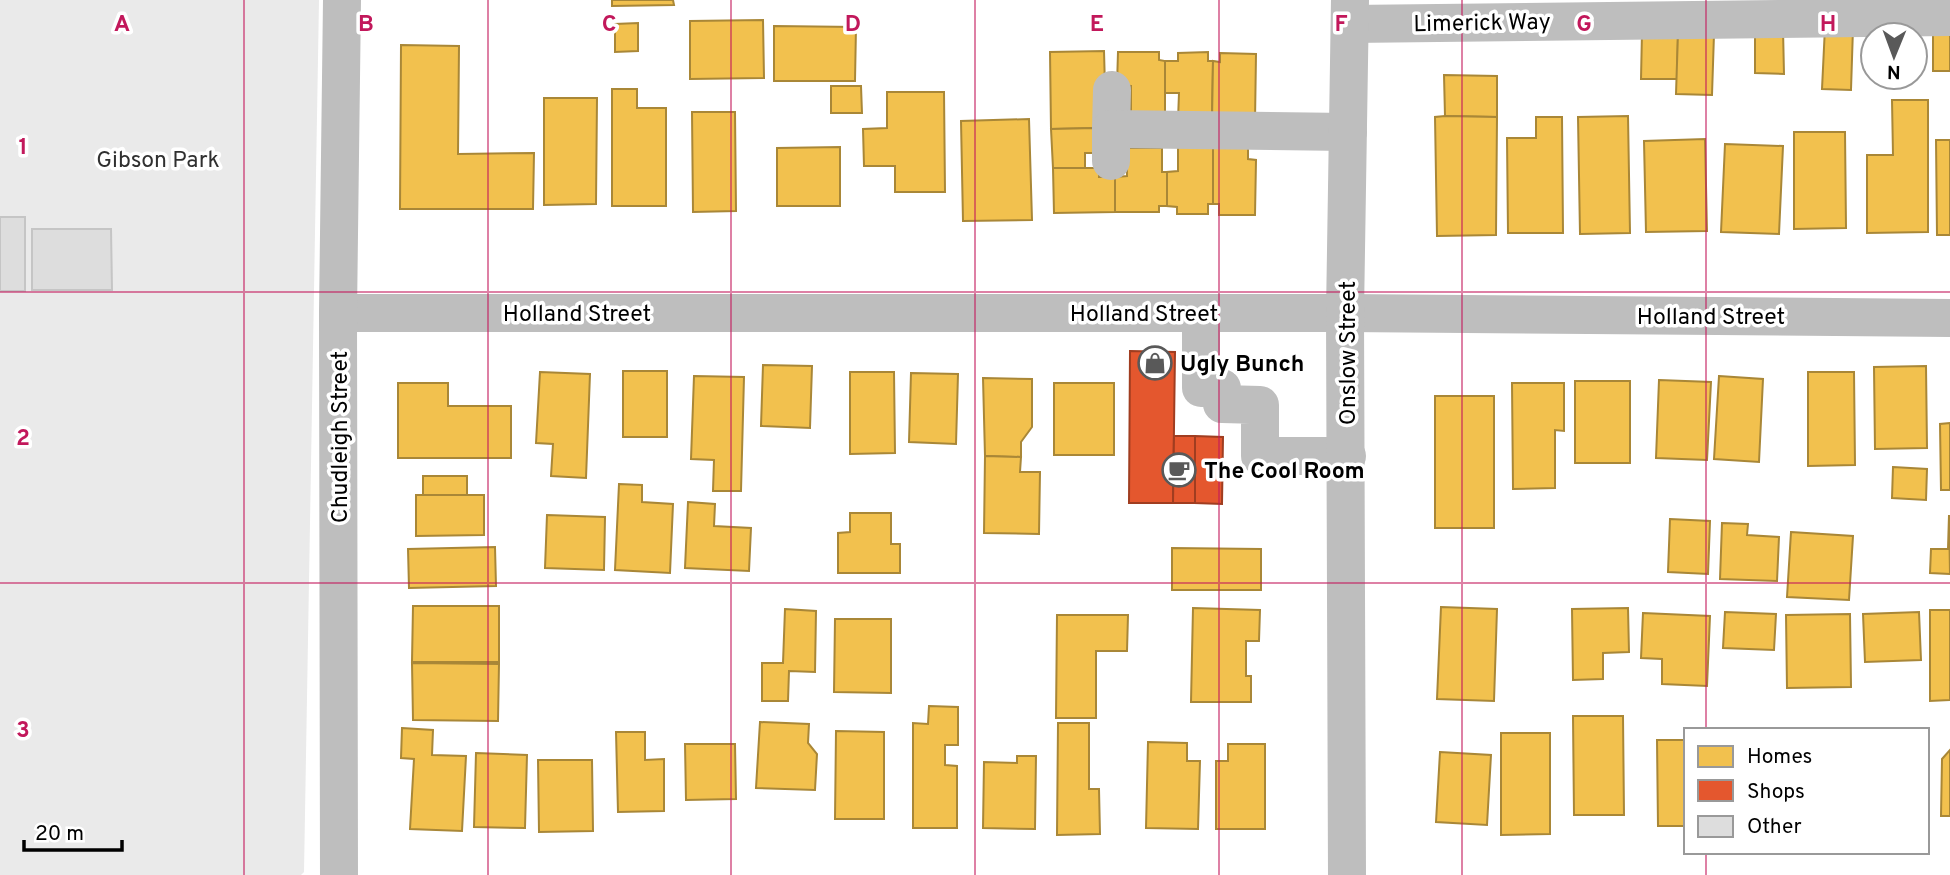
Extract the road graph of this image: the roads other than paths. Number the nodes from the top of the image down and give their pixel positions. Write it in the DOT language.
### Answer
graph roads {
  1 [pos="342,0"];
  2 [pos="1350,12"];
  3 [pos="1950,17"];
  4 [pos="1112,90"];
  5 [pos="1348,132"];
  6 [pos="338,313"];
  7 [pos="1201,313"];
  8 [pos="1345,313"];
  9 [pos="1950,318"];
  10 [pos="1348,456"];
  11 [pos="340,875"];
  12 [pos="1347,875"];
  1 -- 6 [label="street, Chudleigh Street"];
  2 -- 3 [label="street, Limerick Way"];
  2 -- 5 [label="street, Onslow Street"];
  4 -- 5 [label="street"];
  5 -- 8 [label="street, Onslow Street"];
  6 -- 7 [label="street, Holland Street"];
  6 -- 11 [label="street, Chudleigh Street"];
  7 -- 8 [label="street, Holland Street"];
  7 -- 10 [label="street"];
  8 -- 9 [label="street, Holland Street"];
  8 -- 10 [label="street, Onslow Street"];
  10 -- 12 [label="street, Onslow Street"];
}
